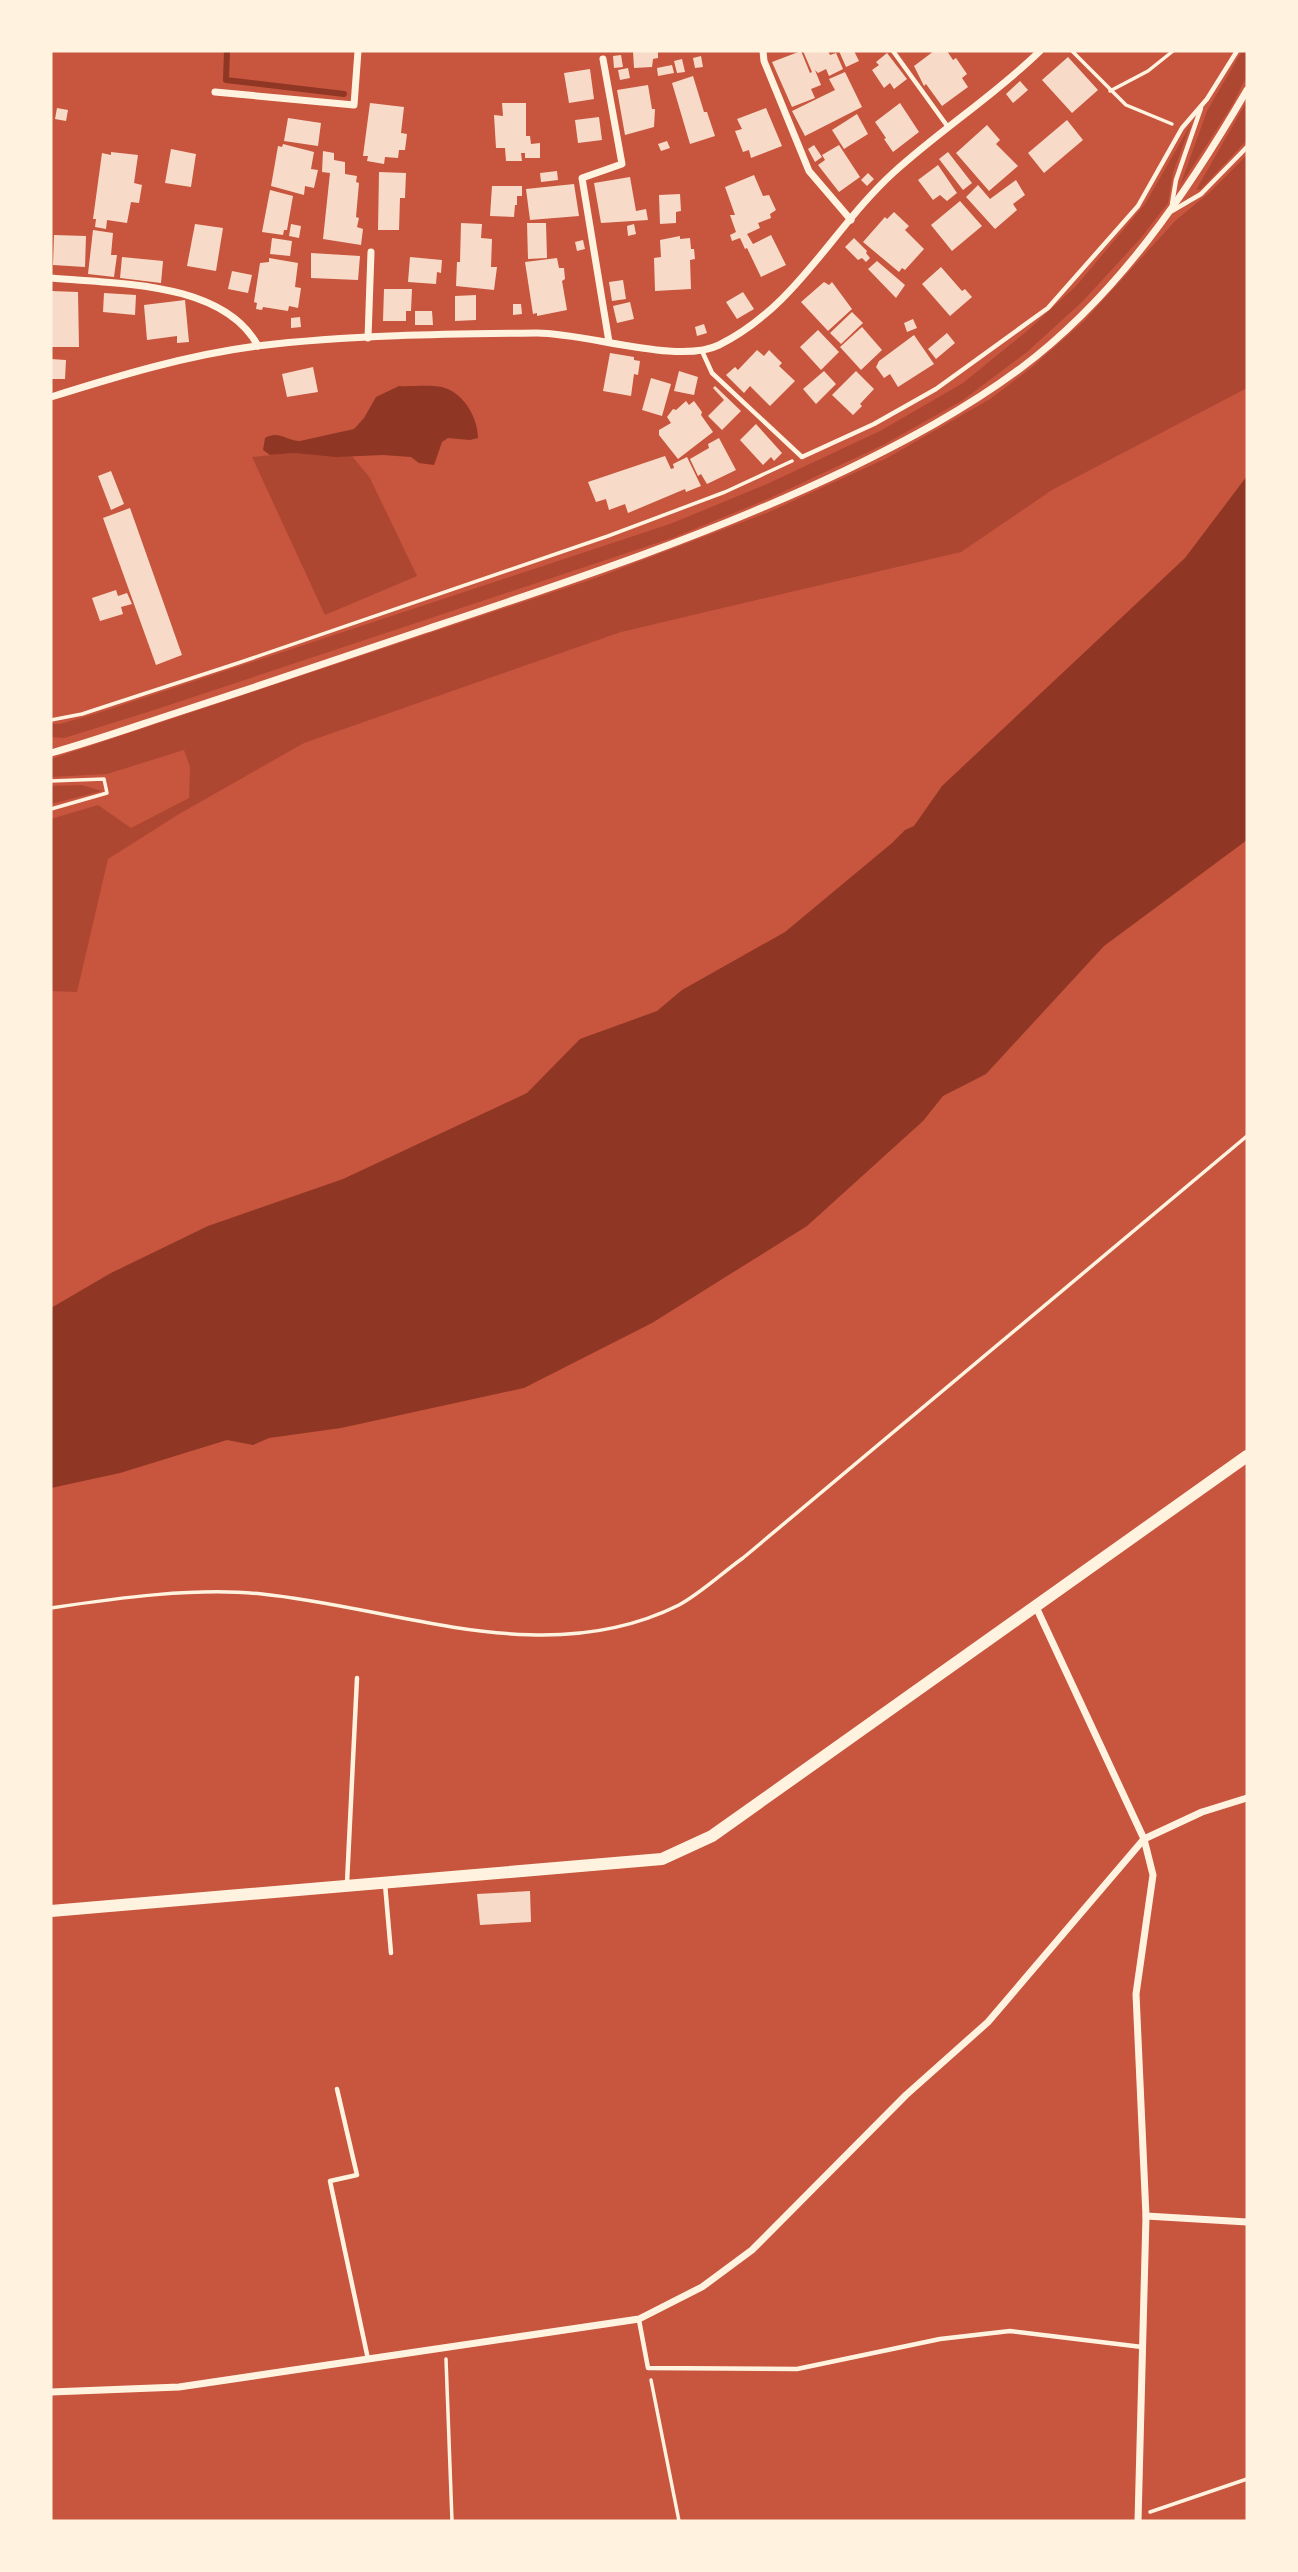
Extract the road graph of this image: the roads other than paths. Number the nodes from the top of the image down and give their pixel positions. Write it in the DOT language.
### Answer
graph roads {
  1 [pos="358,51"];
  2 [pos="763,51"];
  3 [pos="893,51"];
  4 [pos="1040,51"];
  5 [pos="1237,51"];
  6 [pos="603,59"];
  7 [pos="1247,90"];
  8 [pos="215,92"];
  9 [pos="1202,105"];
  10 [pos="948,128"];
  11 [pos="1247,147"];
  12 [pos="1171,212"];
  13 [pos="851,220"];
  14 [pos="371,252"];
  15 [pos="51,278"];
  16 [pos="368,338"];
  17 [pos="609,342"];
  18 [pos="258,346"];
  19 [pos="702,351"];
  20 [pos="51,397"];
  21 [pos="51,752"];
  22 [pos="1247,1456"];
  23 [pos="1036,1607"];
  24 [pos="357,1678"];
  25 [pos="1247,1798"];
  26 [pos="1144,1839"];
  27 [pos="385,1882"];
  28 [pos="347,1886"];
  29 [pos="51,1911"];
  30 [pos="391,1953"];
  31 [pos="337,2090"];
  32 [pos="1146,2216"];
  33 [pos="1247,2222"];
  34 [pos="639,2319"];
  35 [pos="1143,2348"];
  36 [pos="368,2360"];
  37 [pos="51,2392"];
  38 [pos="1138,2519"];
  1 -- 8 [label="street"];
  2 -- 13 [label="street"];
  3 -- 10 [label="lane"];
  4 -- 10 [label="street"];
  5 -- 9 [label="lane"];
  6 -- 17 [label="street"];
  7 -- 12 [label="street"];
  9 -- 12 [label="lane"];
  9 -- 19 [label="lane"];
  10 -- 13 [label="street"];
  11 -- 12 [label="lane"];
  12 -- 21 [label="street"];
  13 -- 19 [label="street"];
  14 -- 16 [label="street"];
  15 -- 18 [label="street"];
  16 -- 17 [label="street"];
  16 -- 18 [label="street"];
  17 -- 19 [label="street"];
  18 -- 20 [label="street"];
  22 -- 23 [label="main road"];
  23 -- 26 [label="street"];
  23 -- 27 [label="main road"];
  24 -- 28 [label="lane"];
  25 -- 26 [label="street"];
  26 -- 32 [label="street"];
  26 -- 34 [label="street"];
  27 -- 28 [label="main road"];
  27 -- 30 [label="lane"];
  28 -- 29 [label="main road"];
  31 -- 36 [label="lane"];
  32 -- 33 [label="street"];
  32 -- 35 [label="street"];
  34 -- 35 [label="lane"];
  34 -- 36 [label="street"];
  35 -- 38 [label="street"];
  36 -- 37 [label="street"];
}
